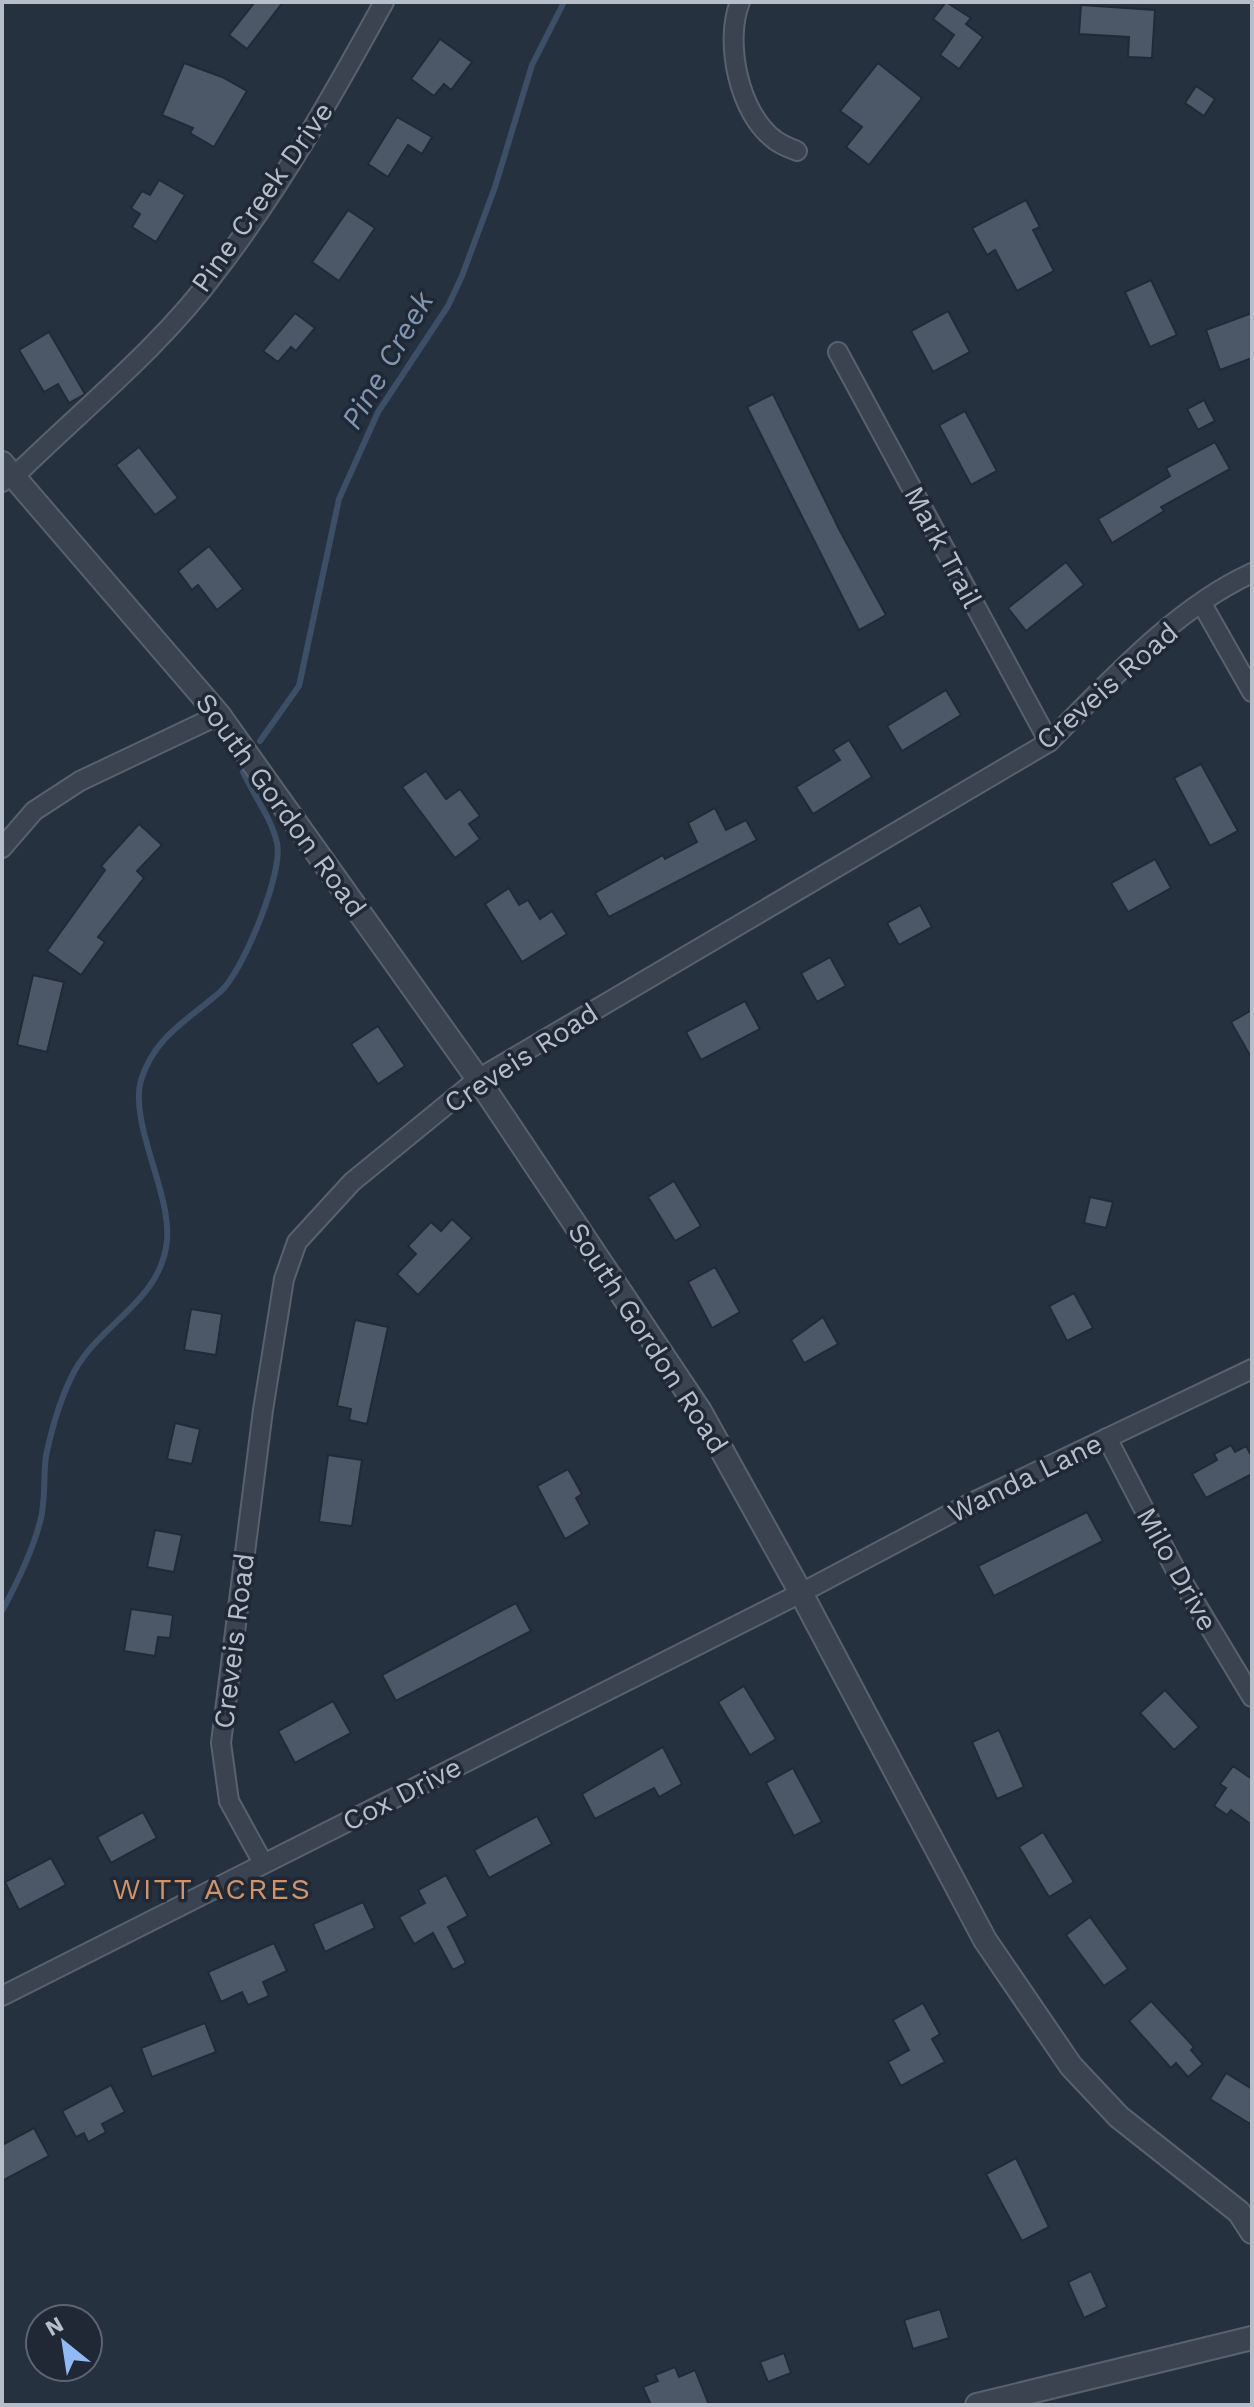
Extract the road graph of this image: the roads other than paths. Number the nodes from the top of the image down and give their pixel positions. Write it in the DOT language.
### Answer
graph roads {
  1 [pos="384,2"];
  2 [pos="740,2"];
  3 [pos="797,151"];
  4 [pos="838,352"];
  5 [pos="5,473"];
  6 [pos="1252,573"];
  7 [pos="1202,604"];
  8 [pos="1252,692"];
  9 [pos="219,715"];
  10 [pos="1049,742"];
  11 [pos="2,848"];
  12 [pos="478,1079"];
  13 [pos="1252,1369"];
  14 [pos="1107,1438"];
  15 [pos="801,1593"];
  16 [pos="1252,1697"];
  17 [pos="263,1863"];
  18 [pos="2,1996"];
  19 [pos="1246,2213"];
  20 [pos="1252,2232"];
  21 [pos="1252,2338"];
  22 [pos="977,2405"];
  1 -- 5 [label="street, Pine Creek Drive"];
  2 -- 3 [label="street"];
  4 -- 10 [label="street, Mark Trail"];
  5 -- 9 [label="street, South Gordon Road"];
  6 -- 7 [label="street, Creveis Road"];
  7 -- 8 [label="street"];
  7 -- 10 [label="street, Creveis Road"];
  9 -- 11 [label="street"];
  9 -- 12 [label="street, South Gordon Road"];
  10 -- 12 [label="street, Creveis Road"];
  12 -- 15 [label="street, South Gordon Road"];
  12 -- 17 [label="street, Creveis Road"];
  13 -- 14 [label="street, Wanda Lane"];
  14 -- 15 [label="street, Wanda Lane"];
  14 -- 16 [label="street, Milo Drive"];
  15 -- 17 [label="street, Cox Drive"];
  15 -- 19 [label="street, South Gordon Road"];
  17 -- 18 [label="street, Cox Drive"];
  19 -- 20 [label="street, South Gordon Road"];
  21 -- 22 [label="street"];
}
